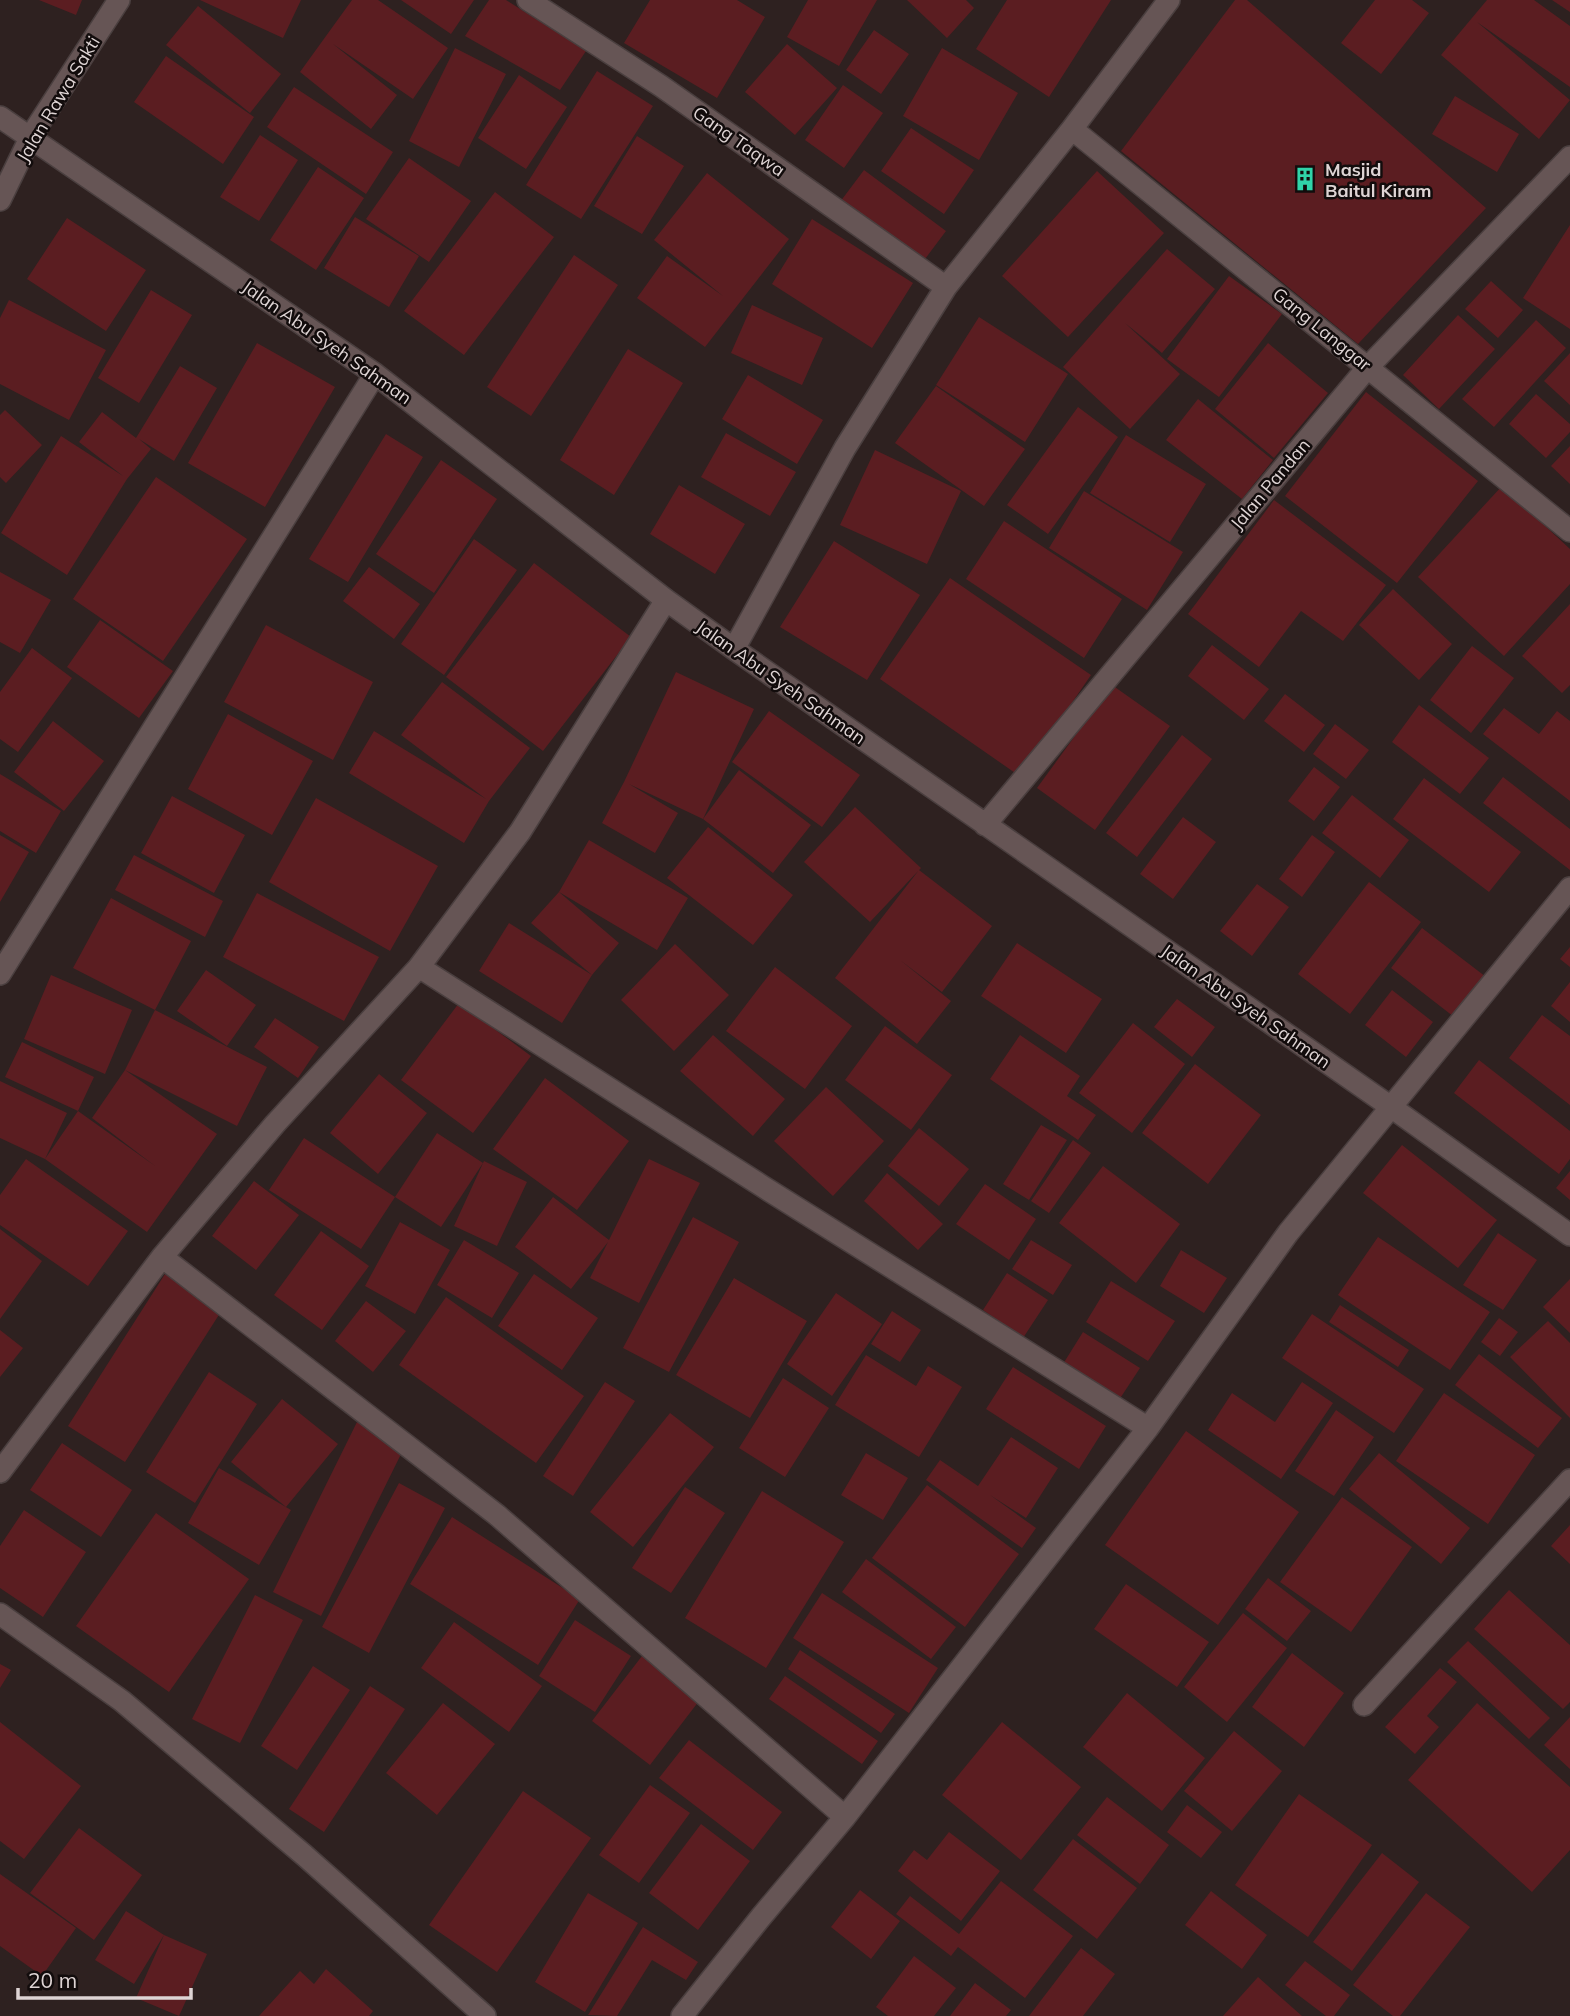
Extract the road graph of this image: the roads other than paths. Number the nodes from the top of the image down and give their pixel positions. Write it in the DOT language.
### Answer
graph roads {
  1 [pos="119,0"];
  2 [pos="528,0"];
  3 [pos="1169,0"];
  4 [pos="0,117"];
  5 [pos="1072,129"];
  6 [pos="31,136"];
  7 [pos="1570,157"];
  8 [pos="0,200"];
  9 [pos="946,287"];
  10 [pos="1368,367"];
  11 [pos="375,374"];
  12 [pos="1570,531"];
  13 [pos="666,600"];
  14 [pos="734,649"];
  15 [pos="985,825"];
  16 [pos="1570,888"];
  17 [pos="419,967"];
  18 [pos="0,974"];
  19 [pos="1391,1107"];
  20 [pos="1570,1235"];
  21 [pos="162,1257"];
  22 [pos="1148,1429"];
  23 [pos="0,1472"];
  24 [pos="1570,1480"];
  25 [pos="0,1614"];
  26 [pos="1364,1706"];
  27 [pos="845,1818"];
  28 [pos="485,2016"];
  29 [pos="682,2016"];
  1 -- 6 [label="street, Jalan Rawa Sakti"];
  2 -- 9 [label="street, Gang Taqwa"];
  3 -- 5 [label="street"];
  4 -- 6 [label="street, Jalan Abu Syeh Sahman"];
  5 -- 9 [label="street"];
  5 -- 10 [label="street, Gang Langgar"];
  6 -- 8 [label="street, Jalan Rawa Sakti"];
  6 -- 11 [label="street, Jalan Abu Syeh Sahman"];
  7 -- 10 [label="street, Jalan Pandan"];
  9 -- 14 [label="street"];
  10 -- 12 [label="street, Gang Langgar"];
  10 -- 15 [label="street, Jalan Pandan"];
  11 -- 13 [label="street, Jalan Abu Syeh Sahman"];
  11 -- 18 [label="street"];
  13 -- 14 [label="street, Jalan Abu Syeh Sahman"];
  13 -- 17 [label="street"];
  14 -- 15 [label="street, Jalan Abu Syeh Sahman"];
  15 -- 19 [label="street, Jalan Abu Syeh Sahman"];
  16 -- 19 [label="street"];
  17 -- 21 [label="street"];
  17 -- 22 [label="street"];
  19 -- 20 [label="street, Jalan Abu Syeh Sahman"];
  19 -- 22 [label="street"];
  21 -- 23 [label="street"];
  21 -- 27 [label="street"];
  22 -- 27 [label="street"];
  24 -- 26 [label="street"];
  25 -- 28 [label="street"];
  27 -- 29 [label="street"];
}
